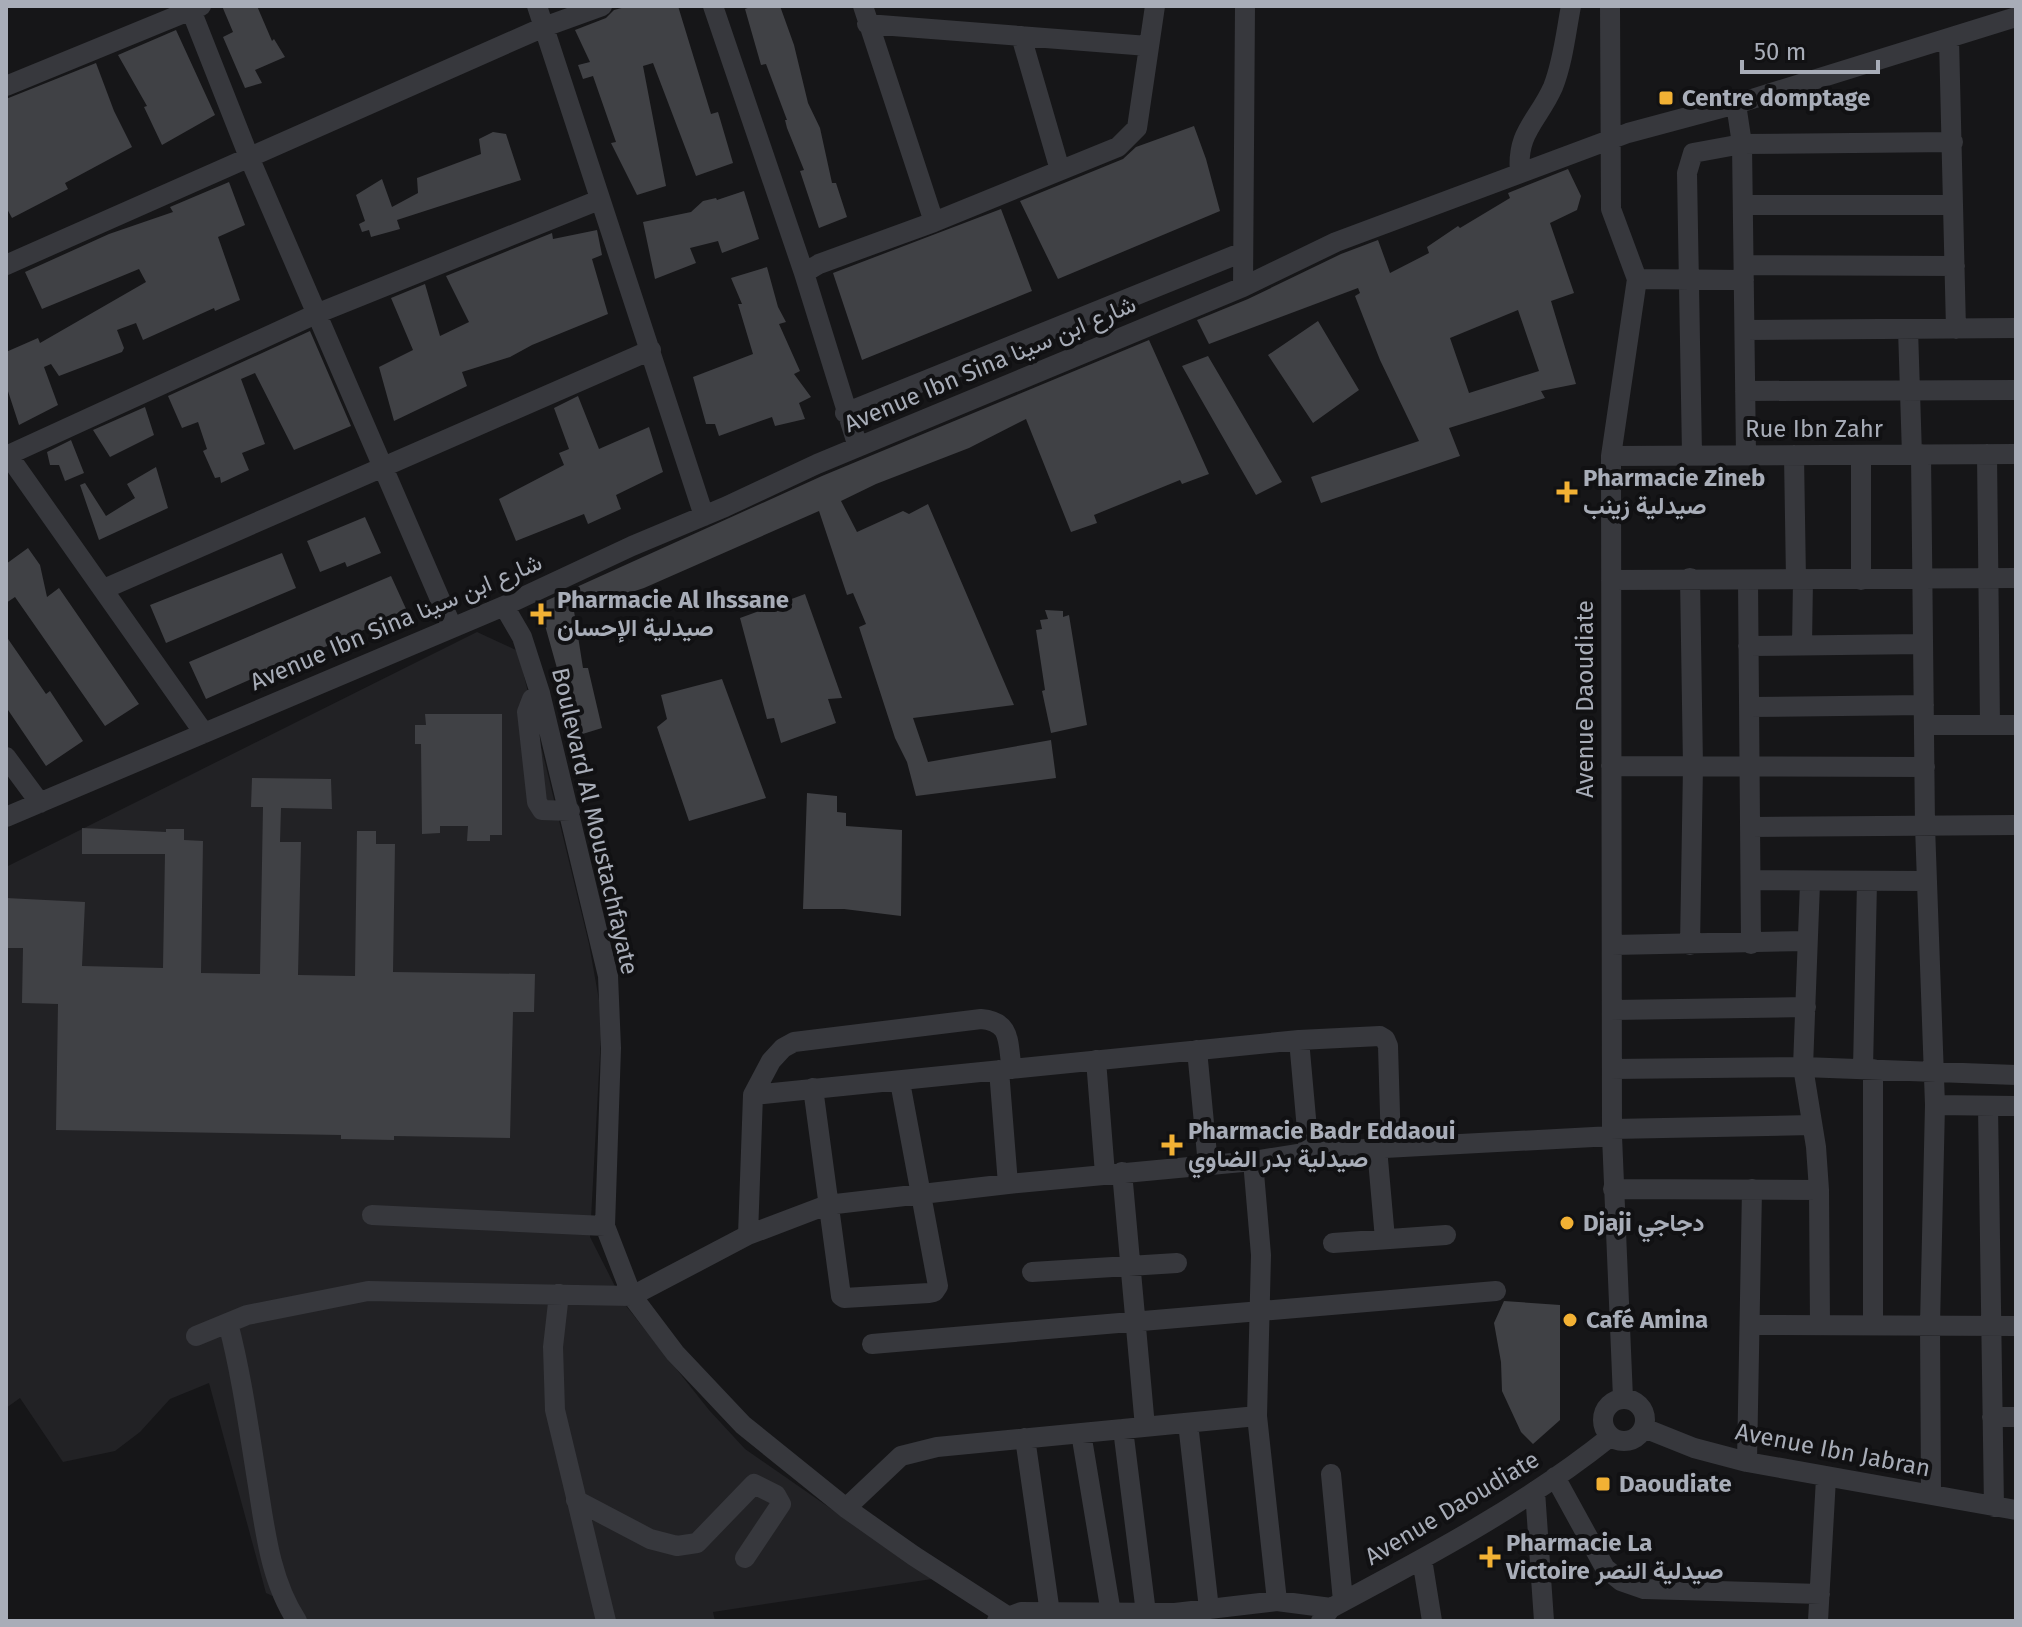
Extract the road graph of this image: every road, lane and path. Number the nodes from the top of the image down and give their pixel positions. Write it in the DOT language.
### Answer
graph roads {
  1 [pos="537,6"];
  2 [pos="602,6"];
  3 [pos="713,6"];
  4 [pos="1155,6"];
  5 [pos="1245,6"];
  6 [pos="1571,6"];
  7 [pos="1610,6"];
  8 [pos="196,8"];
  9 [pos="865,15"];
  10 [pos="2016,17"];
  11 [pos="544,27"];
  12 [pos="1021,36"];
  13 [pos="1949,39"];
  14 [pos="1148,46"];
  15 [pos="6,86"];
  16 [pos="1736,104"];
  17 [pos="1610,139"];
  18 [pos="1953,142"];
  19 [pos="1742,144"];
  20 [pos="249,157"];
  21 [pos="1060,170"];
  22 [pos="1520,173"];
  23 [pos="599,200"];
  24 [pos="1743,205"];
  25 [pos="1953,205"];
  26 [pos="934,222"];
  27 [pos="1243,252"];
  28 [pos="6,265"];
  29 [pos="1955,266"];
  30 [pos="1744,272"];
  31 [pos="804,273"];
  32 [pos="1689,278"];
  33 [pos="1637,279"];
  34 [pos="1243,287"];
  35 [pos="316,314"];
  36 [pos="2016,328"];
  37 [pos="1908,329"];
  38 [pos="1956,329"];
  39 [pos="1745,330"];
  40 [pos="651,350"];
  41 [pos="2016,390"];
  42 [pos="1745,391"];
  43 [pos="1911,391"];
  44 [pos="845,413"];
  45 [pos="858,447"];
  46 [pos="1692,454"];
  47 [pos="1916,454"];
  48 [pos="1987,454"];
  49 [pos="2016,454"];
  50 [pos="7,455"];
  51 [pos="1746,455"];
  52 [pos="1794,455"];
  53 [pos="1861,455"];
  54 [pos="1611,456"];
  55 [pos="383,465"];
  56 [pos="704,516"];
  57 [pos="1690,578"];
  58 [pos="2016,578"];
  59 [pos="1922,579"];
  60 [pos="1611,580"];
  61 [pos="1748,580"];
  62 [pos="1800,580"];
  63 [pos="1861,580"];
  64 [pos="1988,580"];
  65 [pos="104,589"];
  66 [pos="504,606"];
  67 [pos="452,627"];
  68 [pos="1923,644"];
  69 [pos="1802,645"];
  70 [pos="1748,646"];
  71 [pos="540,693"];
  72 [pos="1749,707"];
  73 [pos="1924,715"];
  74 [pos="1990,725"];
  75 [pos="2016,725"];
  76 [pos="204,733"];
  77 [pos="6,757"];
  78 [pos="1611,766"];
  79 [pos="1693,766"];
  80 [pos="1750,767"];
  81 [pos="1925,767"];
  82 [pos="40,803"];
  83 [pos="570,811"];
  84 [pos="6,817"];
  85 [pos="2016,825"];
  86 [pos="1925,826"];
  87 [pos="1751,827"];
  88 [pos="1752,880"];
  89 [pos="1927,881"];
  90 [pos="1867,882"];
  91 [pos="1810,883"];
  92 [pos="1807,941"];
  93 [pos="1751,944"];
  94 [pos="1613,945"];
  95 [pos="1690,945"];
  96 [pos="1806,1007"];
  97 [pos="1612,1010"];
  98 [pos="1299,1040"];
  99 [pos="1197,1050"];
  100 [pos="1096,1060"];
  101 [pos="1803,1067"];
  102 [pos="1612,1069"];
  103 [pos="1868,1069"];
  104 [pos="1006,1070"];
  105 [pos="1934,1072"];
  106 [pos="2016,1075"];
  107 [pos="900,1082"];
  108 [pos="813,1088"];
  109 [pos="753,1095"];
  110 [pos="1935,1105"];
  111 [pos="1988,1106"];
  112 [pos="2016,1106"];
  113 [pos="1812,1125"];
  114 [pos="1612,1132"];
  115 [pos="1384,1147"];
  116 [pos="1309,1152"];
  117 [pos="1253,1161"];
  118 [pos="1208,1165"];
  119 [pos="1113,1173"];
  120 [pos="1008,1184"];
  121 [pos="1613,1189"];
  122 [pos="1752,1189"];
  123 [pos="1819,1190"];
  124 [pos="922,1193"];
  125 [pos="827,1205"];
  126 [pos="372,1215"];
  127 [pos="605,1226"];
  128 [pos="748,1235"];
  129 [pos="1446,1235"];
  130 [pos="1385,1239"];
  131 [pos="1333,1243"];
  132 [pos="1177,1263"];
  133 [pos="1129,1265"];
  134 [pos="1032,1272"];
  135 [pos="1496,1291"];
  136 [pos="559,1294"];
  137 [pos="632,1296"];
  138 [pos="1259,1311"];
  139 [pos="1135,1320"];
  140 [pos="228,1323"];
  141 [pos="1750,1325"];
  142 [pos="1820,1325"];
  143 [pos="1873,1325"];
  144 [pos="1930,1325"];
  145 [pos="1991,1325"];
  146 [pos="2016,1326"];
  147 [pos="196,1336"];
  148 [pos="872,1344"];
  149 [pos="1623,1398"];
  150 [pos="1257,1416"];
  151 [pos="1992,1417"];
  152 [pos="2016,1417"];
  153 [pos="1188,1423"];
  154 [pos="1145,1427"];
  155 [pos="1644,1428"];
  156 [pos="1123,1429"];
  157 [pos="1081,1433"];
  158 [pos="1610,1437"];
  159 [pos="1025,1438"];
  160 [pos="1747,1462"];
  161 [pos="1331,1474"];
  162 [pos="1555,1477"];
  163 [pos="1826,1478"];
  164 [pos="1535,1491"];
  165 [pos="1931,1494"];
  166 [pos="576,1500"];
  167 [pos="1994,1507"];
  168 [pos="846,1508"];
  169 [pos="2016,1510"];
  170 [pos="745,1558"];
  171 [pos="1422,1559"];
  172 [pos="1820,1594"];
  173 [pos="1277,1601"];
  174 [pos="1209,1609"];
  175 [pos="1332,1610"];
  176 [pos="1111,1613"];
  177 [pos="1146,1613"];
  178 [pos="1055,1616"];
  179 [pos="1180,1617"];
  180 [pos="1011,1618"];
  181 [pos="297,1621"];
  182 [pos="606,1621"];
  183 [pos="1432,1621"];
  184 [pos="1544,1621"];
  185 [pos="1818,1621"];
  1 -- 11 [label="street"];
  2 -- 11 [label="street"];
  3 -- 31 [label="street"];
  4 -- 14 [label="street"];
  5 -- 27 [label="street"];
  6 -- 22 [label="street"];
  7 -- 17 [label="street, Avenue Daoudiate"];
  8 -- 15 [label="street"];
  8 -- 20 [label="street"];
  9 -- 12 [label="street"];
  9 -- 26 [label="street"];
  10 -- 13 [label="street, Avenue Ibn Sina شارع ابن سينا"];
  11 -- 20 [label="street"];
  11 -- 23 [label="street"];
  12 -- 14 [label="street"];
  12 -- 21 [label="street"];
  13 -- 16 [label="street, Avenue Ibn Sina شارع ابن سينا"];
  13 -- 18 [label="street"];
  14 -- 21 [label="street"];
  16 -- 17 [label="street, Avenue Ibn Sina شارع ابن سينا"];
  16 -- 19 [label="street"];
  17 -- 22 [label="street, Avenue Ibn Sina شارع ابن سينا"];
  17 -- 33 [label="street, Avenue Daoudiate"];
  18 -- 19 [label="street"];
  18 -- 25 [label="street"];
  19 -- 24 [label="street"];
  19 -- 32 [label="street"];
  20 -- 28 [label="street"];
  20 -- 35 [label="street"];
  21 -- 26 [label="street"];
  22 -- 34 [label="street, Avenue Ibn Sina شارع ابن سينا"];
  23 -- 35 [label="street"];
  23 -- 40 [label="street"];
  24 -- 25 [label="street"];
  24 -- 30 [label="street"];
  25 -- 29 [label="street"];
  26 -- 31 [label="street"];
  27 -- 34 [label="street"];
  27 -- 44 [label="street"];
  29 -- 30 [label="street"];
  29 -- 38 [label="street"];
  30 -- 32 [label="street"];
  30 -- 39 [label="street"];
  31 -- 44 [label="street"];
  32 -- 33 [label="street"];
  32 -- 46 [label="street"];
  33 -- 54 [label="street, Avenue Daoudiate"];
  34 -- 45 [label="street, Avenue Ibn Sina شارع ابن سينا"];
  35 -- 50 [label="street"];
  35 -- 55 [label="street"];
  36 -- 38 [label="street"];
  37 -- 38 [label="street"];
  37 -- 39 [label="street"];
  37 -- 43 [label="street"];
  39 -- 42 [label="street"];
  40 -- 55 [label="street"];
  40 -- 56 [label="street"];
  41 -- 43 [label="street"];
  42 -- 43 [label="street"];
  42 -- 51 [label="street"];
  43 -- 47 [label="street"];
  44 -- 45 [label="street"];
  45 -- 56 [label="street, Avenue Ibn Sina شارع ابن سينا"];
  46 -- 51 [label="street, Rue Ibn Zahr"];
  46 -- 54 [label="street, Rue Ibn Zahr"];
  47 -- 48 [label="street, Rue Ibn Zahr"];
  47 -- 53 [label="street, Rue Ibn Zahr"];
  47 -- 59 [label="street"];
  48 -- 49 [label="street, Rue Ibn Zahr"];
  48 -- 64 [label="street"];
  50 -- 65 [label="street"];
  51 -- 52 [label="street, Rue Ibn Zahr"];
  52 -- 53 [label="street, Rue Ibn Zahr"];
  52 -- 62 [label="street"];
  53 -- 63 [label="street"];
  54 -- 60 [label="street, Avenue Daoudiate"];
  55 -- 65 [label="street"];
  55 -- 67 [label="street"];
  56 -- 66 [label="street, Avenue Ibn Sina شارع ابن سينا"];
  57 -- 60 [label="street"];
  57 -- 61 [label="street"];
  57 -- 79 [label="street"];
  58 -- 64 [label="street"];
  59 -- 63 [label="street"];
  59 -- 64 [label="street"];
  59 -- 68 [label="street"];
  60 -- 78 [label="street, Avenue Daoudiate"];
  61 -- 62 [label="street"];
  61 -- 70 [label="street"];
  62 -- 63 [label="street"];
  62 -- 69 [label="street"];
  64 -- 74 [label="street"];
  65 -- 76 [label="street"];
  66 -- 67 [label="street, Avenue Ibn Sina شارع ابن سينا"];
  66 -- 71 [label="street, Boulevard Al Moustachfayate"];
  67 -- 76 [label="street, Avenue Ibn Sina شارع ابن سينا"];
  68 -- 69 [label="street"];
  68 -- 73 [label="street"];
  69 -- 70 [label="street"];
  70 -- 72 [label="street"];
  71 -- 83 [label="street, Boulevard Al Moustachfayate"];
  71 -- 83 [label="street"];
  72 -- 73 [label="street"];
  72 -- 80 [label="street"];
  73 -- 74 [label="street"];
  73 -- 81 [label="street"];
  74 -- 75 [label="street"];
  76 -- 82 [label="street, Avenue Ibn Sina شارع ابن سينا"];
  77 -- 82 [label="street"];
  78 -- 79 [label="street"];
  78 -- 94 [label="street, Avenue Daoudiate"];
  79 -- 80 [label="street"];
  79 -- 95 [label="street"];
  80 -- 81 [label="street"];
  80 -- 87 [label="street"];
  81 -- 86 [label="street"];
  82 -- 84 [label="street, Avenue Ibn Sina شارع ابن سينا"];
  83 -- 127 [label="street, Boulevard Al Moustachfayate"];
  85 -- 86 [label="street"];
  86 -- 87 [label="street"];
  86 -- 89 [label="street"];
  87 -- 88 [label="street"];
  88 -- 91 [label="street"];
  88 -- 93 [label="street"];
  89 -- 90 [label="street"];
  89 -- 105 [label="street"];
  90 -- 91 [label="street"];
  90 -- 103 [label="street"];
  91 -- 92 [label="street"];
  92 -- 93 [label="street"];
  92 -- 96 [label="street"];
  93 -- 95 [label="street"];
  94 -- 95 [label="street"];
  94 -- 97 [label="street, Avenue Daoudiate"];
  96 -- 97 [label="street"];
  96 -- 101 [label="street"];
  97 -- 102 [label="street, Avenue Daoudiate"];
  98 -- 99 [label="street"];
  98 -- 115 [label="street"];
  98 -- 116 [label="street"];
  99 -- 100 [label="street"];
  99 -- 118 [label="street"];
  100 -- 104 [label="street"];
  100 -- 119 [label="street"];
  101 -- 102 [label="street"];
  101 -- 103 [label="street"];
  101 -- 113 [label="street"];
  102 -- 114 [label="street, Avenue Daoudiate"];
  103 -- 105 [label="street"];
  103 -- 143 [label="street"];
  104 -- 107 [label="street"];
  104 -- 109 [label="street"];
  104 -- 120 [label="street"];
  105 -- 106 [label="street"];
  105 -- 110 [label="street"];
  107 -- 108 [label="street"];
  107 -- 124 [label="street"];
  108 -- 109 [label="street"];
  108 -- 125 [label="street"];
  109 -- 128 [label="street"];
  110 -- 111 [label="street"];
  110 -- 144 [label="street"];
  111 -- 112 [label="street"];
  111 -- 145 [label="street"];
  113 -- 114 [label="street"];
  113 -- 123 [label="street"];
  114 -- 115 [label="street"];
  114 -- 121 [label="street, Avenue Daoudiate"];
  115 -- 116 [label="street"];
  115 -- 130 [label="street"];
  116 -- 117 [label="street"];
  117 -- 118 [label="street"];
  117 -- 138 [label="street"];
  118 -- 119 [label="street"];
  119 -- 120 [label="street"];
  119 -- 133 [label="street"];
  120 -- 124 [label="street"];
  121 -- 122 [label="street"];
  121 -- 149 [label="street, Avenue Daoudiate"];
  122 -- 123 [label="street"];
  122 -- 141 [label="street"];
  123 -- 142 [label="street"];
  124 -- 125 [label="street"];
  124 -- 125 [label="street"];
  125 -- 128 [label="street"];
  126 -- 127 [label="street"];
  127 -- 137 [label="street, Boulevard Al Moustachfayate"];
  128 -- 137 [label="street"];
  129 -- 130 [label="street"];
  130 -- 131 [label="street"];
  132 -- 133 [label="street"];
  133 -- 134 [label="street"];
  133 -- 139 [label="street"];
  135 -- 138 [label="street"];
  136 -- 137 [label="street"];
  136 -- 140 [label="street"];
  136 -- 166 [label="street"];
  137 -- 168 [label="street, Boulevard Al Moustachfayate"];
  138 -- 139 [label="street"];
  138 -- 150 [label="street"];
  139 -- 148 [label="street"];
  139 -- 154 [label="street"];
  140 -- 147 [label="street"];
  140 -- 181 [label="street"];
  141 -- 142 [label="street"];
  141 -- 160 [label="street"];
  142 -- 143 [label="street"];
  143 -- 144 [label="street"];
  144 -- 145 [label="street"];
  144 -- 165 [label="street"];
  145 -- 146 [label="street"];
  145 -- 151 [label="street"];
  149 -- 155 [label="street"];
  149 -- 158 [label="street"];
  150 -- 153 [label="street"];
  150 -- 173 [label="street"];
  151 -- 152 [label="street"];
  151 -- 167 [label="street"];
  153 -- 154 [label="street"];
  153 -- 174 [label="street"];
  154 -- 156 [label="street"];
  155 -- 158 [label="street"];
  155 -- 160 [label="street, Avenue Ibn Jabran"];
  156 -- 157 [label="street"];
  156 -- 177 [label="street"];
  157 -- 159 [label="street"];
  157 -- 176 [label="street"];
  158 -- 162 [label="street, Avenue Daoudiate"];
  159 -- 168 [label="street"];
  159 -- 178 [label="street"];
  160 -- 163 [label="street, Avenue Ibn Jabran"];
  161 -- 175 [label="street"];
  162 -- 164 [label="street, Avenue Daoudiate"];
  162 -- 172 [label="street"];
  163 -- 165 [label="street, Avenue Ibn Jabran"];
  163 -- 172 [label="street"];
  164 -- 171 [label="street, Avenue Daoudiate"];
  164 -- 184 [label="street"];
  165 -- 167 [label="street, Avenue Ibn Jabran"];
  166 -- 170 [label="street"];
  166 -- 182 [label="street"];
  167 -- 169 [label="street, Avenue Ibn Jabran"];
  168 -- 180 [label="street, Boulevard Al Moustachfayate"];
  171 -- 175 [label="street, Avenue Daoudiate"];
  171 -- 183 [label="street"];
  172 -- 185 [label="street"];
  173 -- 174 [label="street, Boulevard Al Moustachfayate"];
  173 -- 175 [label="street, Boulevard Al Moustachfayate"];
  174 -- 179 [label="street, Boulevard Al Moustachfayate"];
  176 -- 177 [label="street, Boulevard Al Moustachfayate"];
  176 -- 178 [label="street, Boulevard Al Moustachfayate"];
  177 -- 179 [label="street, Boulevard Al Moustachfayate"];
  178 -- 180 [label="street, Boulevard Al Moustachfayate"];
}
